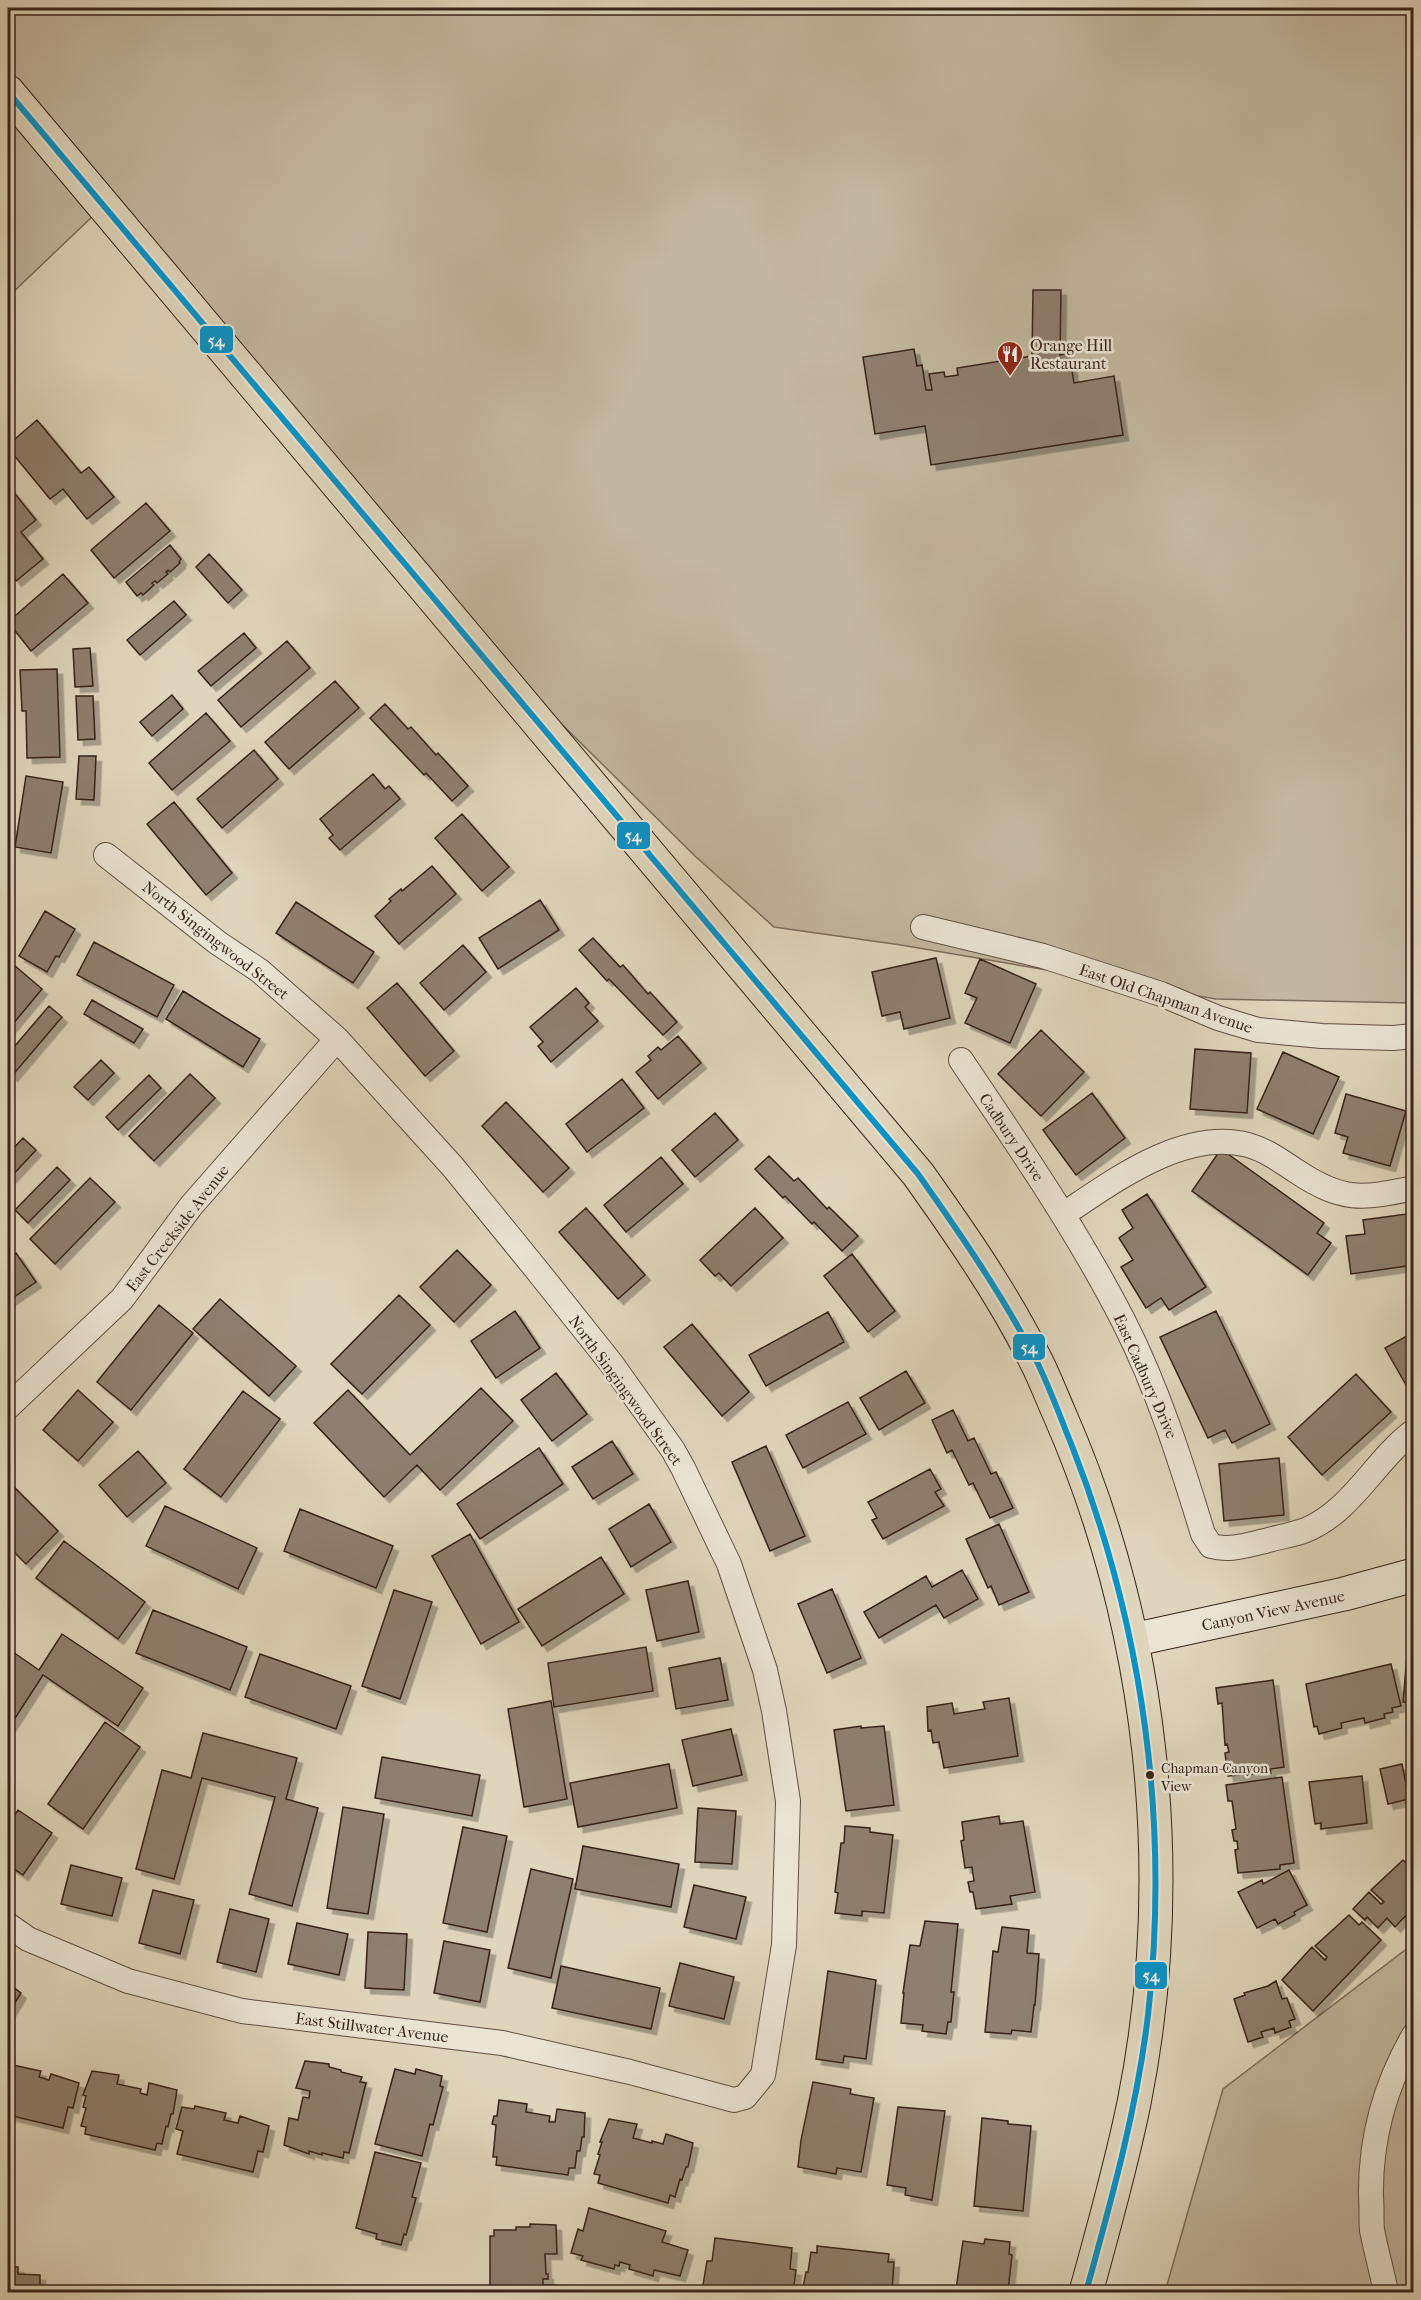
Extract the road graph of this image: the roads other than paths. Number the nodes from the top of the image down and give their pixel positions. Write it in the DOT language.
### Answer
graph roads {
  1 [pos="8,92"];
  2 [pos="106,855"];
  3 [pos="923,927"];
  4 [pos="1413,1036"];
  5 [pos="337,1039"];
  6 [pos="961,1060"];
  7 [pos="1413,1188"];
  8 [pos="1064,1214"];
  9 [pos="8,1407"];
  10 [pos="1412,1436"];
  11 [pos="1413,1575"];
  12 [pos="1132,1640"];
  13 [pos="8,1925"];
  14 [pos="1413,2035"];
  15 [pos="745,2097"];
  16 [pos="1086,2292"];
  17 [pos="1386,2292"];
  1 -- 12 [label="main road"];
  2 -- 5 [label="street, North Singingwood Street"];
  3 -- 4 [label="street, East Old Chapman Avenue"];
  5 -- 9 [label="street, East Creekside Avenue"];
  5 -- 15 [label="street, North Singingwood Street"];
  6 -- 8 [label="street, Cadbury Drive"];
  7 -- 8 [label="street"];
  8 -- 10 [label="street, East Cadbury Drive"];
  11 -- 12 [label="street, Canyon View Avenue"];
  12 -- 16 [label="main road"];
  13 -- 15 [label="street, East Stillwater Avenue"];
  14 -- 17 [label="street"];
}
